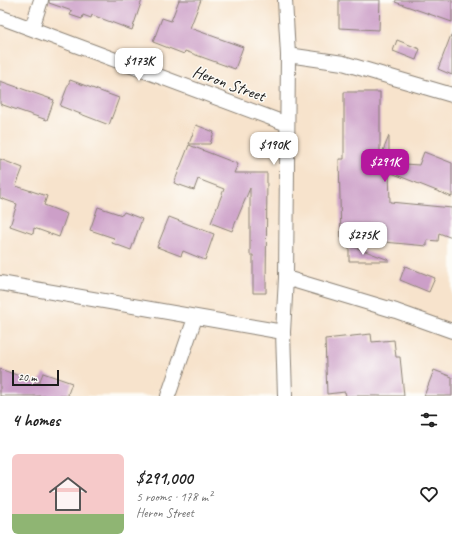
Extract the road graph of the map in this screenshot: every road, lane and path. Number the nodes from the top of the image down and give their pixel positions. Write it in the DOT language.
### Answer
graph roads {
  1 [pos="41,0"];
  2 [pos="285,0"];
  3 [pos="0,17"];
  4 [pos="32,28"];
  5 [pos="288,55"];
  6 [pos="452,95"];
  7 [pos="287,124"];
  8 [pos="286,278"];
  9 [pos="0,283"];
  10 [pos="194,318"];
  11 [pos="452,330"];
  12 [pos="283,332"];
  13 [pos="168,396"];
  14 [pos="285,396"];
  1 -- 4 [label="street"];
  2 -- 5 [label="street"];
  3 -- 4 [label="street, Heron Street"];
  4 -- 7 [label="street, Heron Street"];
  5 -- 6 [label="street"];
  5 -- 7 [label="street"];
  7 -- 8 [label="street"];
  8 -- 11 [label="street"];
  8 -- 12 [label="street"];
  9 -- 10 [label="street"];
  10 -- 12 [label="street"];
  10 -- 13 [label="street"];
  12 -- 14 [label="street"];
}
